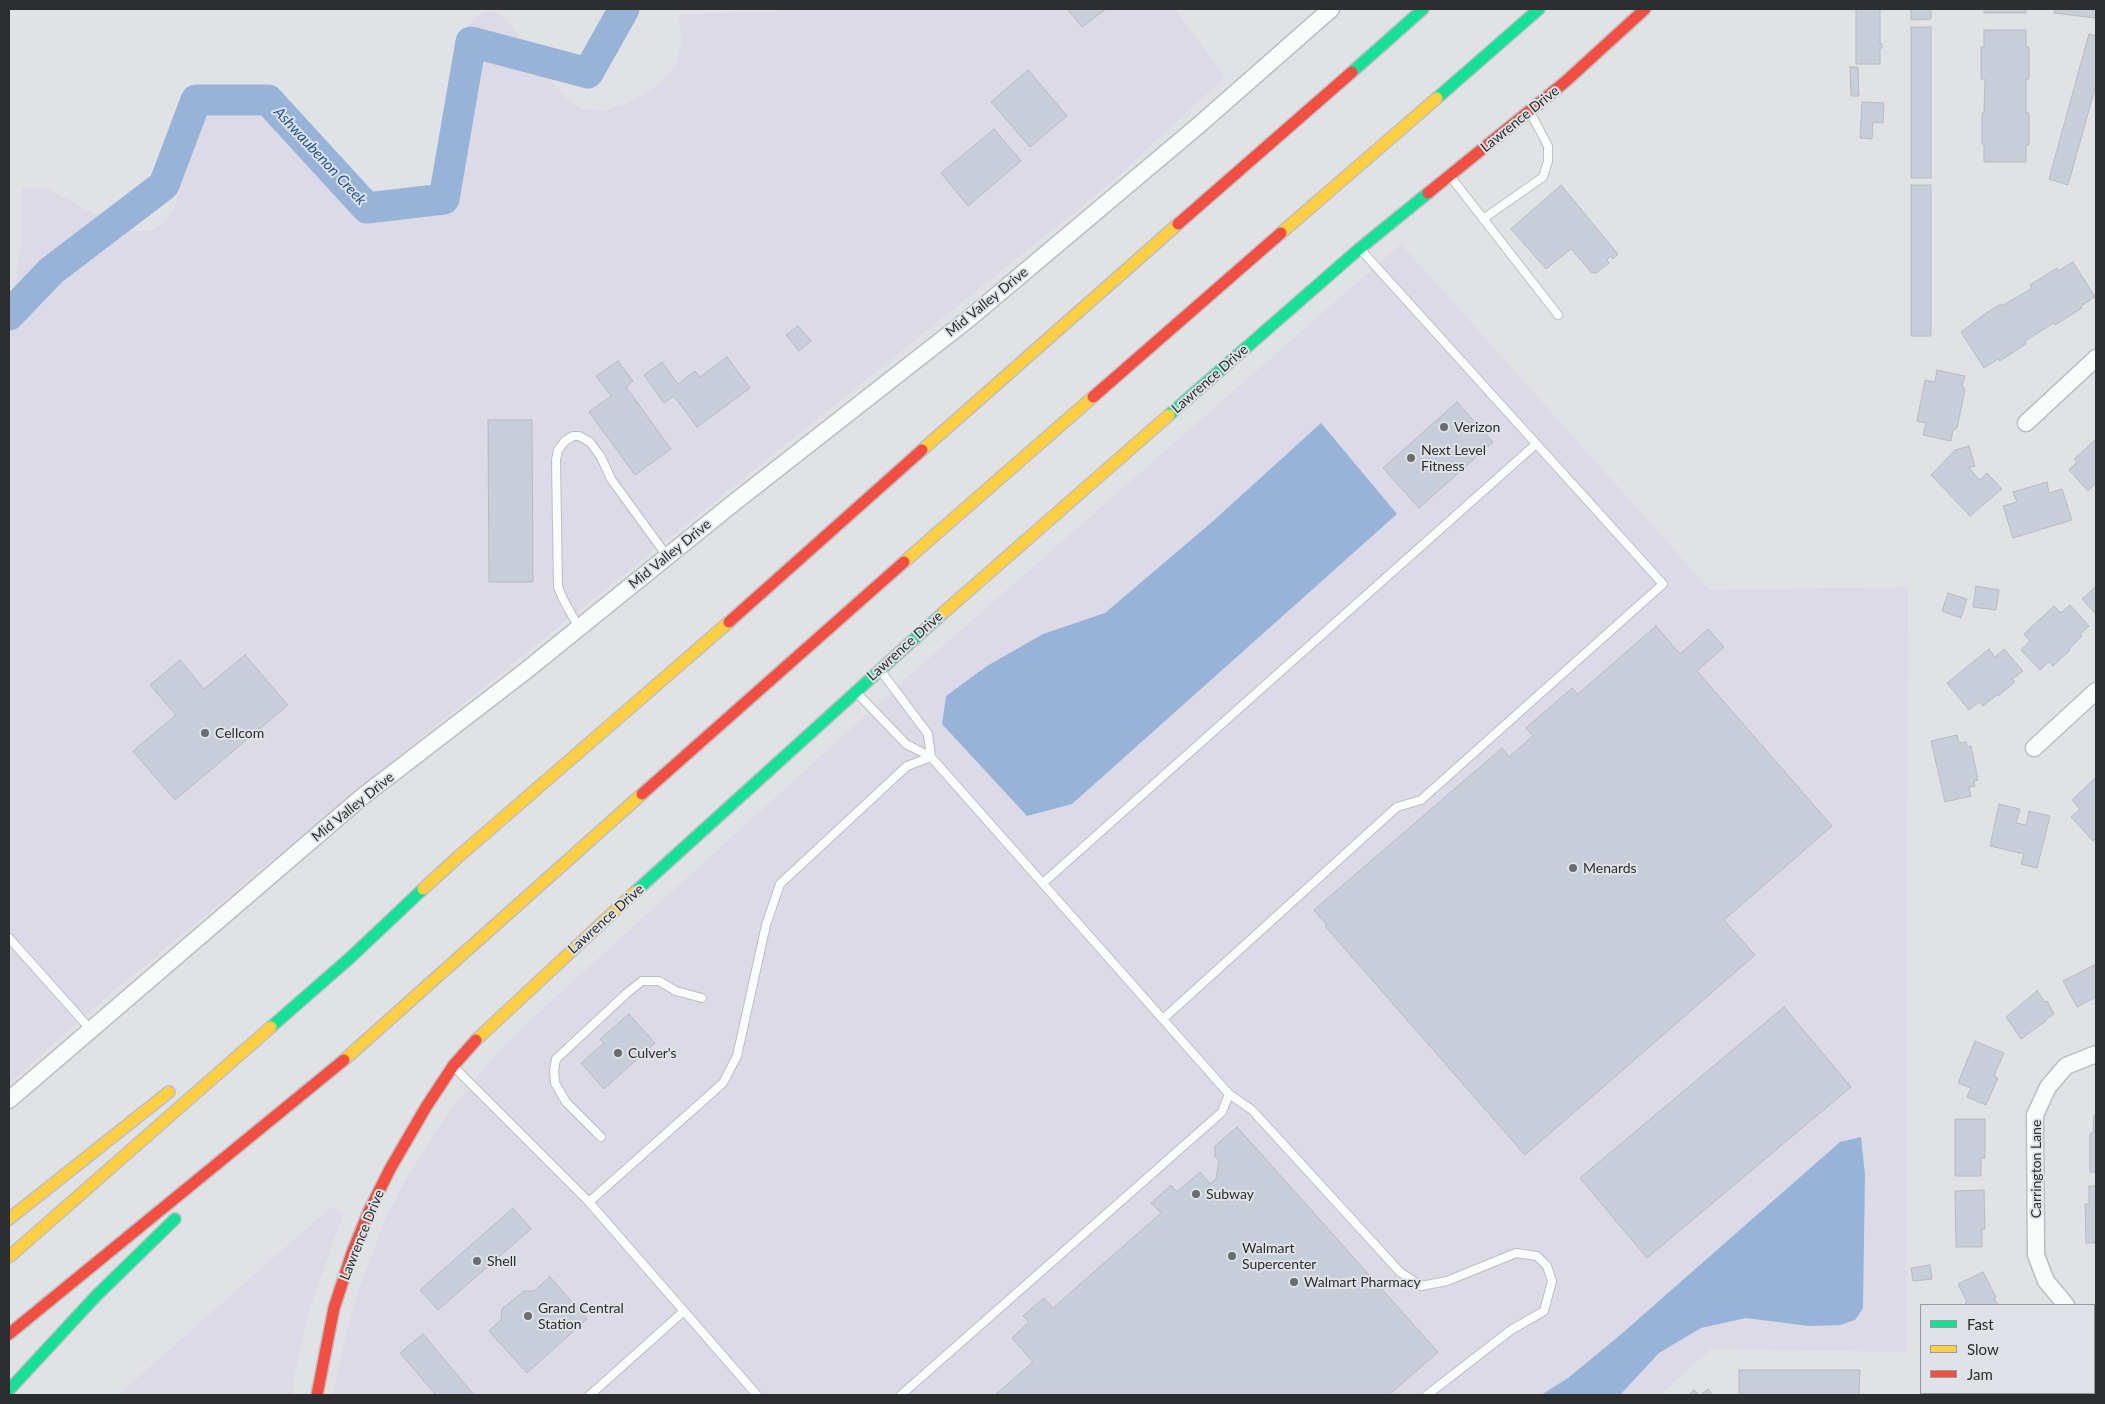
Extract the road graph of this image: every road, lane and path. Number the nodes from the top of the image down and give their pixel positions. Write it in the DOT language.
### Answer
graph roads {
  1 [pos="1331,9"];
  2 [pos="1423,9"];
  3 [pos="1539,9"];
  4 [pos="1645,9"];
  5 [pos="1530,111"];
  6 [pos="1449,175"];
  7 [pos="1483,219"];
  8 [pos="1359,248"];
  9 [pos="1558,315"];
  10 [pos="2096,358"];
  11 [pos="2026,423"];
  12 [pos="1536,444"];
  13 [pos="668,556"];
  14 [pos="579,628"];
  15 [pos="879,669"];
  16 [pos="2096,691"];
  17 [pos="855,692"];
  18 [pos="2034,748"];
  19 [pos="931,757"];
  20 [pos="1043,883"];
  21 [pos="9,938"];
  22 [pos="351,957"];
  23 [pos="702,998"];
  24 [pos="1164,1019"];
  25 [pos="92,1030"];
  26 [pos="233,1045"];
  27 [pos="2096,1054"];
  28 [pos="347,1057"];
  29 [pos="453,1066"];
  30 [pos="178,1086"];
  31 [pos="1229,1094"];
  32 [pos="9,1100"];
  33 [pos="601,1137"];
  34 [pos="221,1176"];
  35 [pos="589,1202"];
  36 [pos="186,1208"];
  37 [pos="9,1219"];
  38 [pos="9,1257"];
  39 [pos="2065,1304"];
  40 [pos="684,1311"];
  41 [pos="9,1334"];
  42 [pos="9,1390"];
  43 [pos="317,1395"];
  44 [pos="590,1395"];
  45 [pos="756,1395"];
  46 [pos="901,1395"];
  47 [pos="1427,1395"];
  1 -- 13 [label="street, Mid Valley Drive"];
  2 -- 22 [label="main road"];
  3 -- 28 [label="main road"];
  4 -- 5 [label="main road, Lawrence Drive"];
  5 -- 6 [label="main road, Lawrence Drive"];
  5 -- 7 [label="lane"];
  6 -- 7 [label="lane"];
  6 -- 8 [label="main road, Lawrence Drive"];
  7 -- 9 [label="lane"];
  8 -- 12 [label="lane"];
  8 -- 15 [label="main road, Lawrence Drive"];
  10 -- 11 [label="street"];
  12 -- 20 [label="lane"];
  12 -- 24 [label="lane"];
  13 -- 14 [label="street, Mid Valley Drive"];
  13 -- 14 [label="lane"];
  14 -- 25 [label="street, Mid Valley Drive"];
  15 -- 17 [label="main road, Lawrence Drive"];
  15 -- 19 [label="lane"];
  16 -- 18 [label="street"];
  17 -- 19 [label="lane"];
  17 -- 29 [label="main road, Lawrence Drive"];
  19 -- 20 [label="lane"];
  19 -- 35 [label="lane"];
  20 -- 24 [label="lane"];
  21 -- 25 [label="lane"];
  22 -- 26 [label="main road"];
  22 -- 38 [label="main road"];
  23 -- 33 [label="lane"];
  24 -- 31 [label="lane"];
  25 -- 32 [label="street, Mid Valley Drive"];
  27 -- 39 [label="street, Carrington Lane"];
  28 -- 34 [label="main road"];
  28 -- 41 [label="main road"];
  29 -- 35 [label="lane"];
  29 -- 43 [label="main road, Lawrence Drive"];
  30 -- 37 [label="main road"];
  31 -- 46 [label="lane"];
  31 -- 47 [label="lane"];
  35 -- 40 [label="lane"];
  36 -- 42 [label="main road"];
  40 -- 44 [label="lane"];
  40 -- 45 [label="lane"];
}
